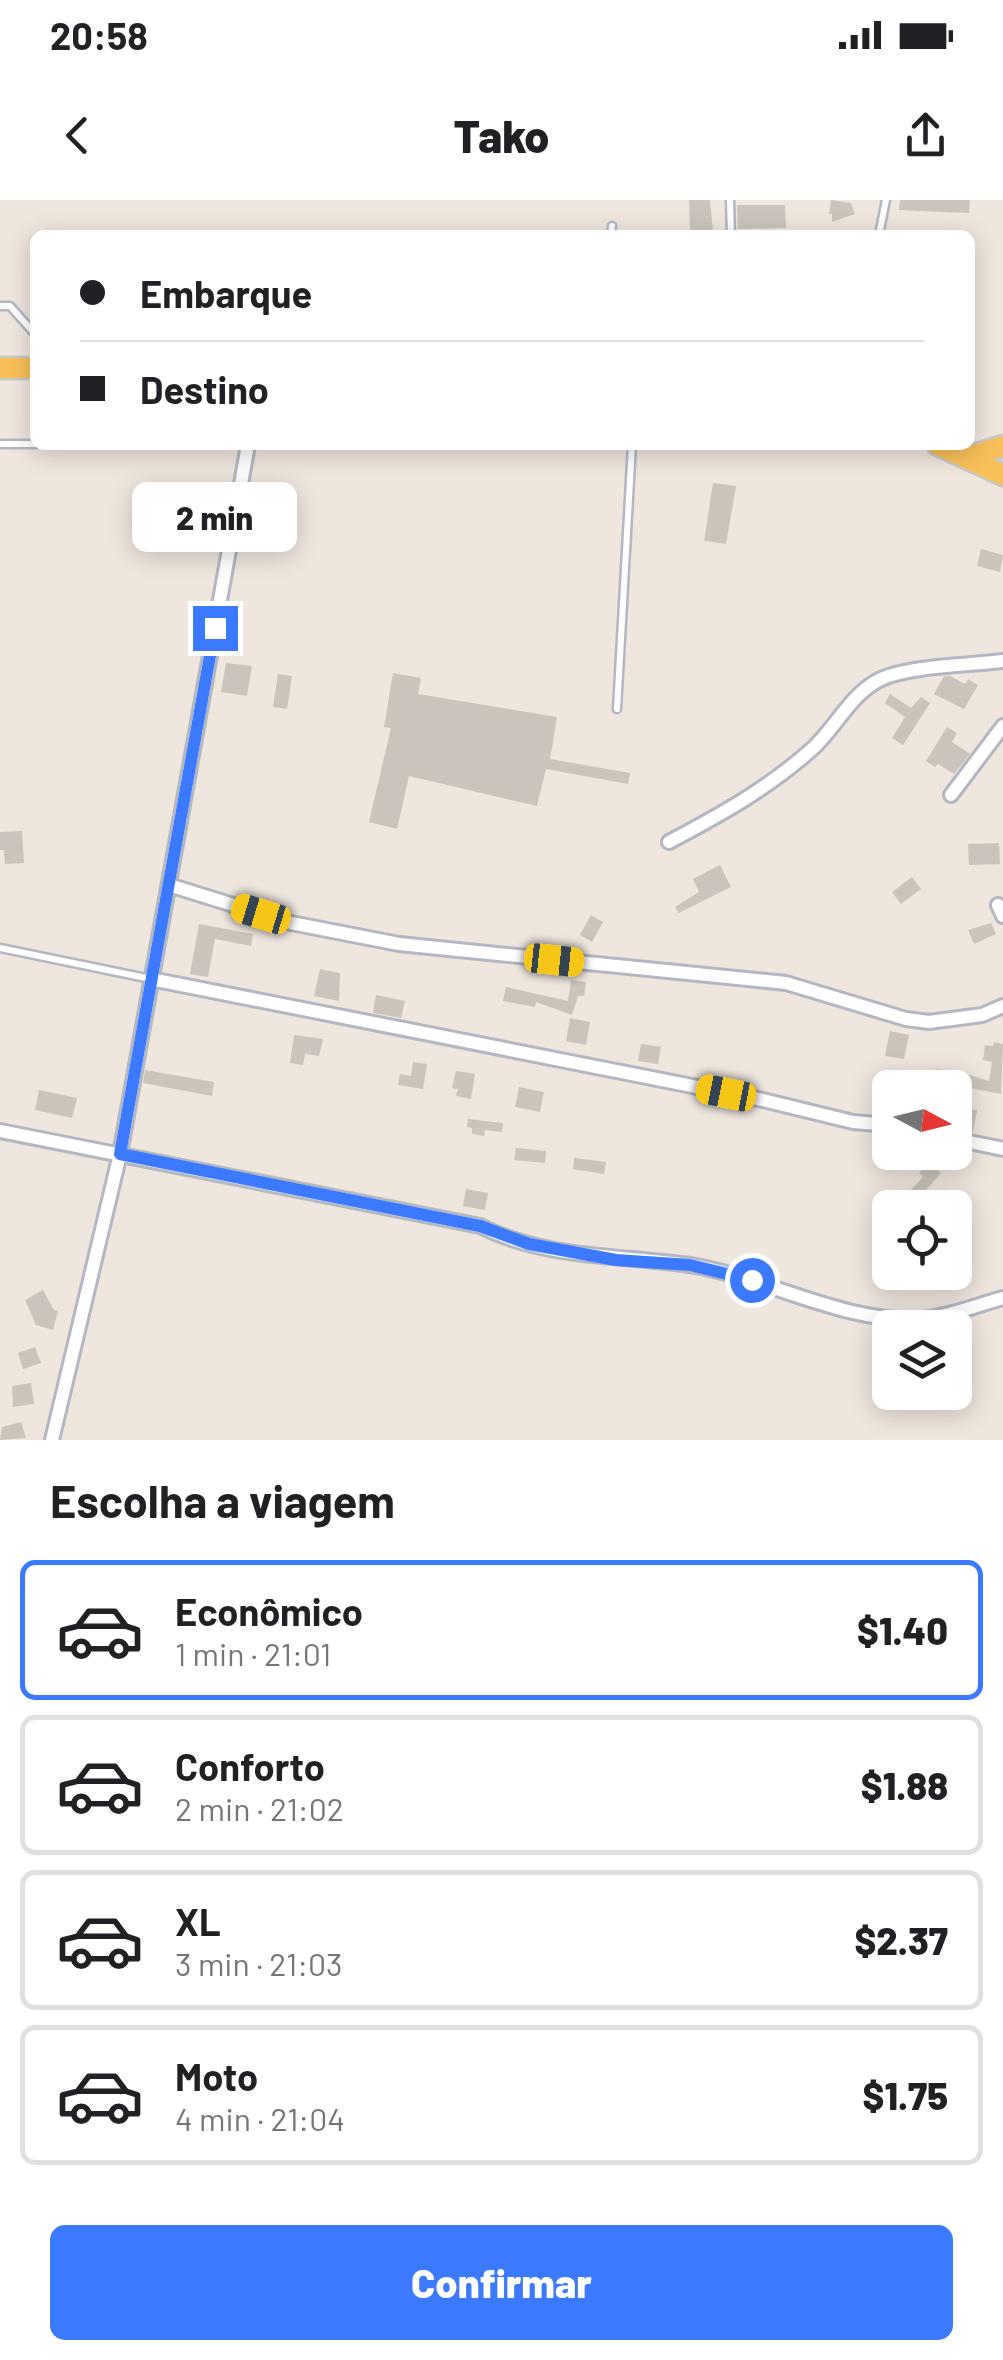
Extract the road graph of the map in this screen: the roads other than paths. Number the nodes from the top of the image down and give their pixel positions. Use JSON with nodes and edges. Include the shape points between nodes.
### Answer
{"nodes":[{"id":1,"x":730,"y":200,"type":"edge"},
{"id":2,"x":886,"y":200,"type":"edge"},
{"id":3,"x":731,"y":230,"type":"edge"},
{"id":4,"x":879,"y":230,"type":"edge"},
{"id":5,"x":0,"y":306,"type":"edge"},
{"id":6,"x":30,"y":328,"type":"edge"},
{"id":7,"x":0,"y":368,"type":"edge"},
{"id":8,"x":30,"y":368,"type":"edge"},
{"id":9,"x":0,"y":444,"type":"edge"},
{"id":10,"x":30,"y":444,"type":"edge"},
{"id":11,"x":1003,"y":446,"type":"edge"},
{"id":12,"x":247,"y":450,"type":"edge"},
{"id":13,"x":632,"y":450,"type":"edge"},
{"id":14,"x":949,"y":450,"type":"edge"},
{"id":15,"x":966,"y":458,"type":"junction"},
{"id":16,"x":1003,"y":475,"type":"edge"},
{"id":17,"x":1003,"y":661,"type":"edge"},
{"id":18,"x":617,"y":710,"type":"dead end"},
{"id":19,"x":1003,"y":726,"type":"edge"},
{"id":20,"x":952,"y":795,"type":"dead end"},
{"id":21,"x":669,"y":842,"type":"dead end"},
{"id":22,"x":169,"y":885,"type":"junction"},
{"id":23,"x":0,"y":948,"type":"edge"},
{"id":24,"x":151,"y":979,"type":"junction"},
{"id":25,"x":1003,"y":1006,"type":"edge"},
{"id":26,"x":872,"y":1124,"type":"edge"},
{"id":27,"x":0,"y":1131,"type":"edge"},
{"id":28,"x":972,"y":1143,"type":"edge"},
{"id":29,"x":1003,"y":1149,"type":"edge"},
{"id":30,"x":120,"y":1154,"type":"junction"},
{"id":31,"x":1003,"y":1298,"type":"edge"},
{"id":32,"x":52,"y":1440,"type":"edge"}],
"edges":[{"from":1,"to":3,"type":"lane"},
{"from":2,"to":4,"type":"lane"},
{"from":5,"to":6,"type":"lane","via":[[10,306]]},
{"from":7,"to":8,"type":"main road"},
{"from":9,"to":10,"type":"lane"},
{"from":11,"to":15,"type":"main road"},
{"from":12,"to":22,"type":"street"},
{"from":13,"to":18,"type":"lane"},
{"from":14,"to":15,"type":"main road"},
{"from":15,"to":16,"type":"main road"},
{"from":17,"to":21,"type":"street","via":[[879,679],[780,776]]},
{"from":19,"to":20,"type":"street"},
{"from":22,"to":24,"type":"street"},
{"from":22,"to":25,"type":"street","via":[[291,923],[399,944],[786,983],[906,1019],[930,1022]]},
{"from":23,"to":24,"type":"lane"},
{"from":24,"to":26,"type":"street"},
{"from":24,"to":30,"type":"street"},
{"from":27,"to":30,"type":"street"},
{"from":28,"to":29,"type":"street"},
{"from":30,"to":31,"type":"street","via":[[480,1226],[529,1244],[690,1265],[850,1311],[922,1319]]},
{"from":30,"to":32,"type":"street"}]}
